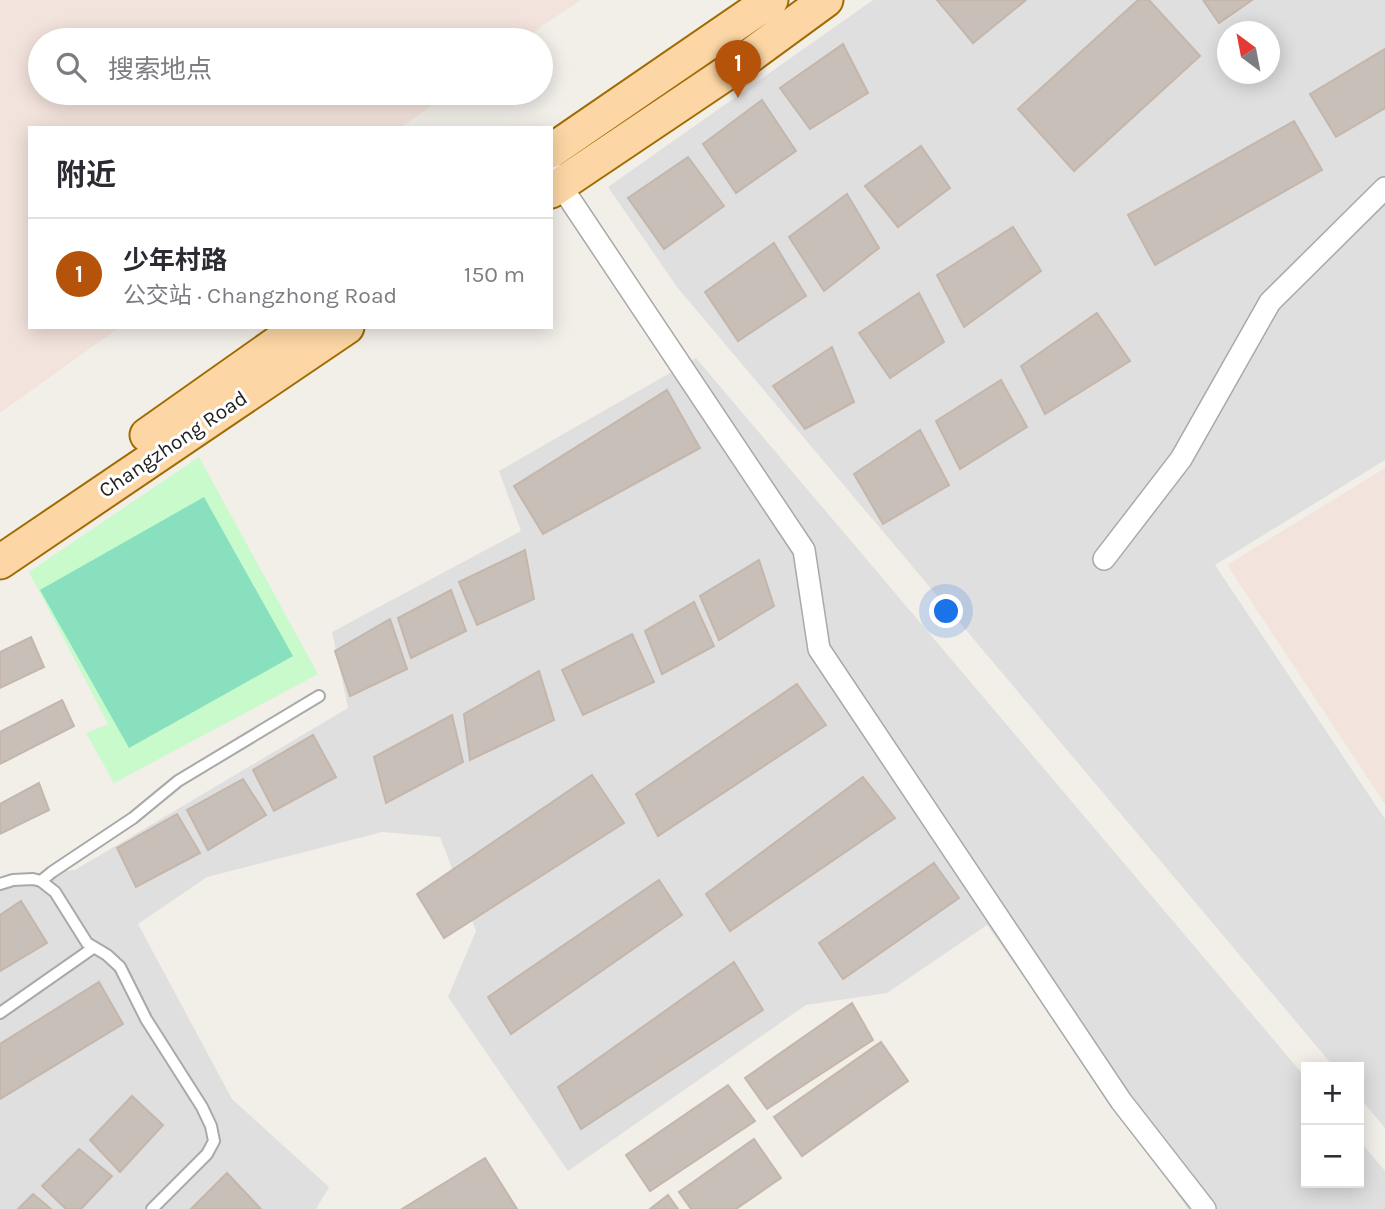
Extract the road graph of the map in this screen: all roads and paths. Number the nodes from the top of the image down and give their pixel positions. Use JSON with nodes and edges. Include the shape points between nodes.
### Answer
{"nodes":[{"id":1,"x":771,"y":0,"type":"edge"},
{"id":2,"x":827,"y":0,"type":"edge"},
{"id":3,"x":553,"y":149,"type":"edge"},
{"id":4,"x":554,"y":182,"type":"edge"},
{"id":5,"x":1385,"y":188,"type":"edge"},
{"id":6,"x":297,"y":329,"type":"edge"},
{"id":7,"x":344,"y":329,"type":"edge"},
{"id":8,"x":0,"y":538,"type":"edge"},
{"id":9,"x":1104,"y":559,"type":"dead end"},
{"id":10,"x":0,"y":562,"type":"edge"},
{"id":11,"x":319,"y":696,"type":"dead end"},
{"id":12,"x":41,"y":881,"type":"junction"},
{"id":13,"x":0,"y":884,"type":"edge"},
{"id":14,"x":93,"y":948,"type":"junction"},
{"id":15,"x":0,"y":1013,"type":"edge"},
{"id":16,"x":152,"y":1209,"type":"edge"},
{"id":17,"x":1205,"y":1209,"type":"edge"}],
"edges":[{"from":1,"to":3,"type":"main road"},
{"from":2,"to":4,"type":"main road","via":[[725,74]]},
{"from":4,"to":17,"type":"street","via":[[804,550],[819,649],[1121,1101]]},
{"from":5,"to":9,"type":"street","via":[[1270,302],[1181,459]]},
{"from":6,"to":8,"type":"main road","name":"Changzhong Road"},
{"from":7,"to":10,"type":"main road","name":"Changzhong Road"},
{"from":11,"to":12,"type":"lane","via":[[178,781]]},
{"from":12,"to":13,"type":"lane","via":[[24,878]]},
{"from":12,"to":14,"type":"lane","via":[[55,892]]},
{"from":14,"to":15,"type":"lane"},
{"from":14,"to":16,"type":"lane","via":[[120,967],[213,1133],[206,1154]]}]}
